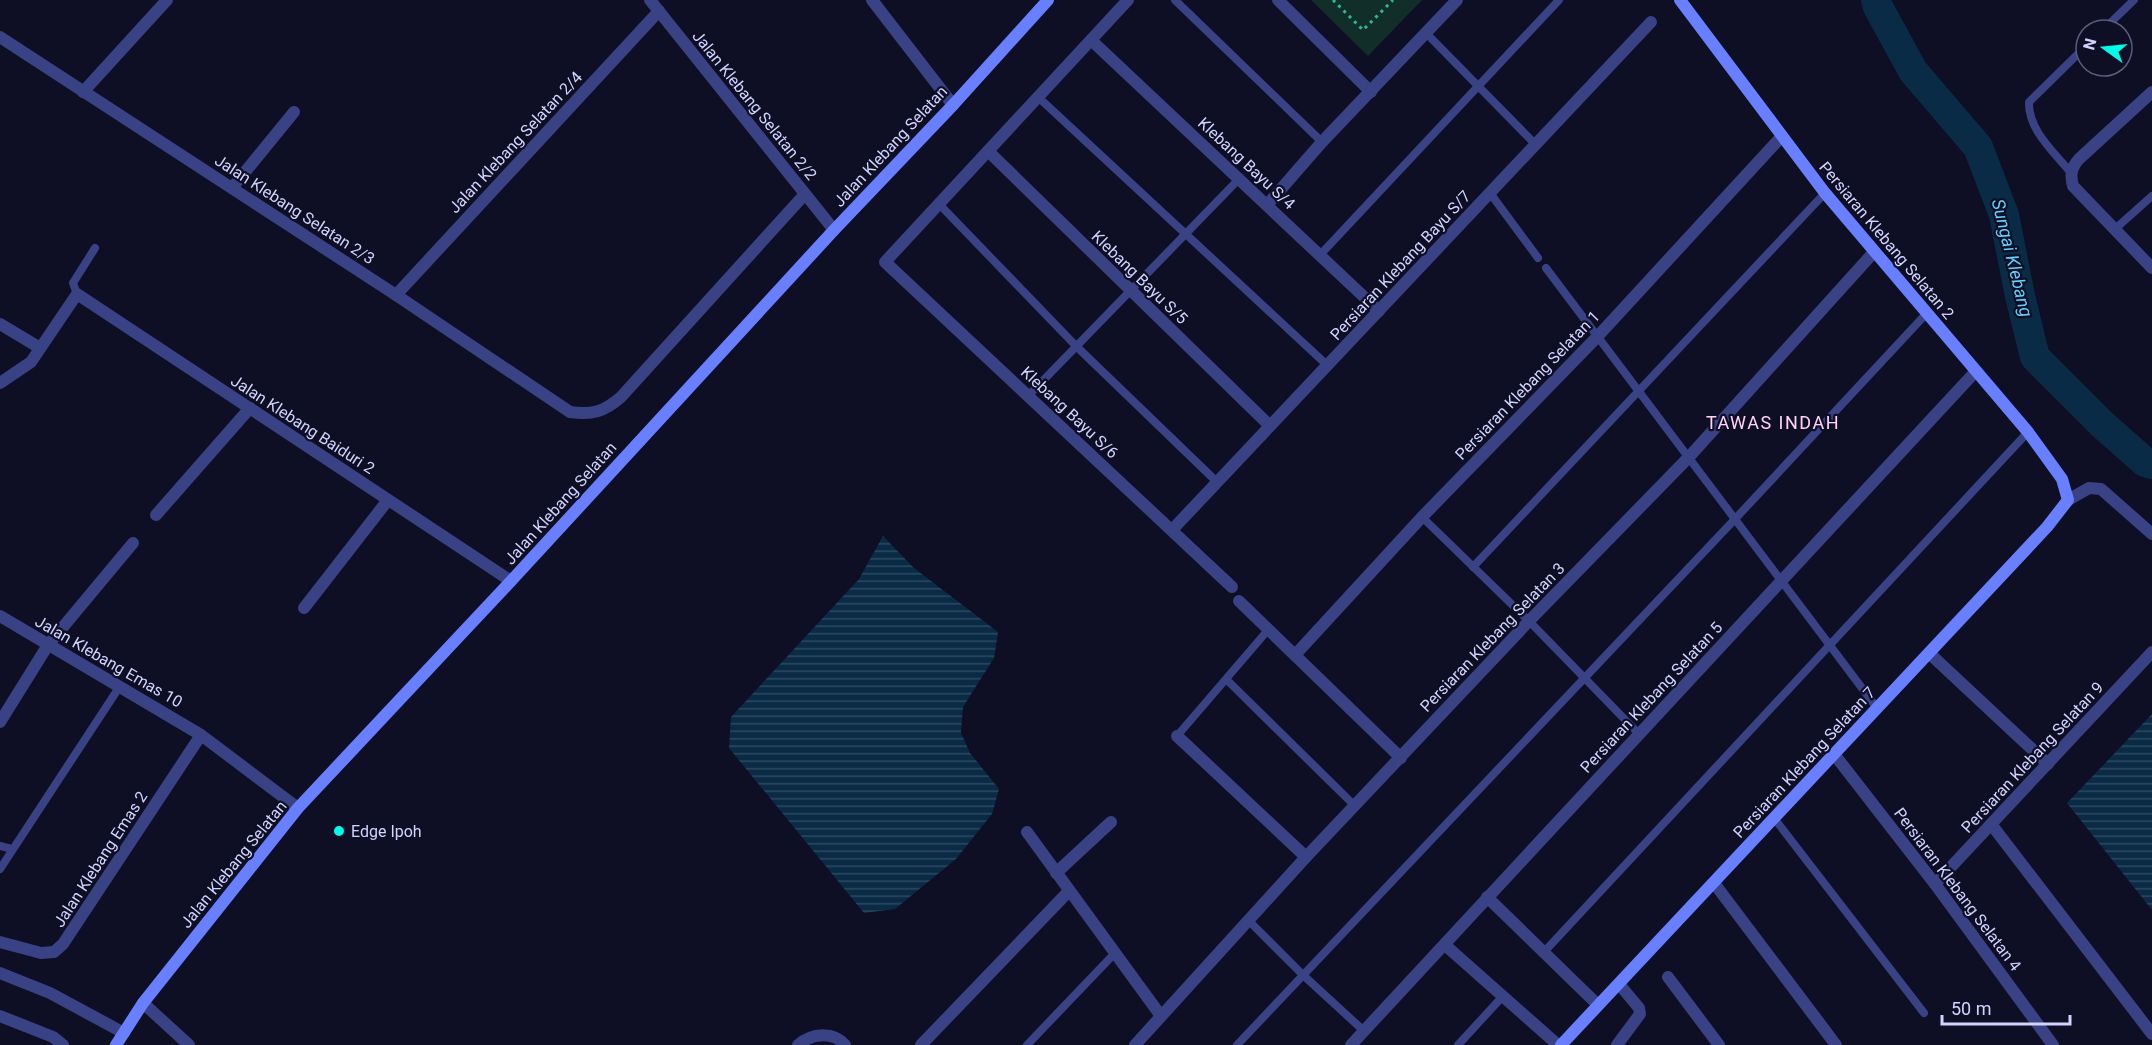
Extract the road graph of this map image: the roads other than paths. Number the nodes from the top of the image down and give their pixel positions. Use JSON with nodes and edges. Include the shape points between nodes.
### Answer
{"nodes":[{"id":1,"x":167,"y":0,"type":"edge"},
{"id":2,"x":650,"y":0,"type":"edge"},
{"id":3,"x":872,"y":0,"type":"edge"},
{"id":4,"x":1048,"y":0,"type":"edge"},
{"id":5,"x":1128,"y":0,"type":"edge"},
{"id":6,"x":1175,"y":0,"type":"edge"},
{"id":7,"x":1278,"y":0,"type":"edge"},
{"id":8,"x":1457,"y":0,"type":"edge"},
{"id":9,"x":1559,"y":0,"type":"edge"},
{"id":10,"x":1680,"y":0,"type":"edge"},
{"id":11,"x":2134,"y":0,"type":"edge"},
{"id":12,"x":658,"y":11,"type":"junction"},
{"id":13,"x":2115,"y":18,"type":"edge"},
{"id":14,"x":1652,"y":22,"type":"dead end"},
{"id":15,"x":1426,"y":33,"type":"junction"},
{"id":16,"x":0,"y":37,"type":"edge"},
{"id":17,"x":1091,"y":39,"type":"junction"},
{"id":18,"x":2074,"y":58,"type":"edge"},
{"id":19,"x":1478,"y":87,"type":"junction"},
{"id":20,"x":83,"y":92,"type":"junction"},
{"id":21,"x":1371,"y":92,"type":"junction"},
{"id":22,"x":2152,"y":92,"type":"edge"},
{"id":23,"x":1038,"y":97,"type":"junction"},
{"id":24,"x":953,"y":105,"type":"junction"},
{"id":25,"x":294,"y":112,"type":"dead end"},
{"id":26,"x":1782,"y":136,"type":"junction"},
{"id":27,"x":1322,"y":142,"type":"junction"},
{"id":28,"x":1536,"y":145,"type":"junction"},
{"id":29,"x":988,"y":151,"type":"junction"},
{"id":30,"x":2071,"y":173,"type":"junction"},
{"id":31,"x":1239,"y":179,"type":"junction"},
{"id":32,"x":231,"y":188,"type":"junction"},
{"id":33,"x":1490,"y":193,"type":"junction"},
{"id":34,"x":1825,"y":193,"type":"junction"},
{"id":35,"x":805,"y":194,"type":"junction"},
{"id":36,"x":2152,"y":196,"type":"edge"},
{"id":37,"x":939,"y":204,"type":"junction"},
{"id":38,"x":1267,"y":205,"type":"junction"},
{"id":39,"x":2115,"y":229,"type":"junction"},
{"id":40,"x":834,"y":230,"type":"junction"},
{"id":41,"x":1185,"y":234,"type":"junction"},
{"id":42,"x":95,"y":248,"type":"dead end"},
{"id":43,"x":1874,"y":252,"type":"junction"},
{"id":44,"x":1320,"y":255,"type":"junction"},
{"id":45,"x":1538,"y":258,"type":"dead end"},
{"id":46,"x":1546,"y":268,"type":"dead end"},
{"id":47,"x":2152,"y":268,"type":"edge"},
{"id":48,"x":1131,"y":290,"type":"junction"},
{"id":49,"x":77,"y":294,"type":"junction"},
{"id":50,"x":396,"y":295,"type":"junction"},
{"id":51,"x":1379,"y":311,"type":"junction"},
{"id":52,"x":1926,"y":314,"type":"junction"},
{"id":53,"x":0,"y":324,"type":"edge"},
{"id":54,"x":1598,"y":336,"type":"junction"},
{"id":55,"x":1076,"y":346,"type":"junction"},
{"id":56,"x":40,"y":348,"type":"junction"},
{"id":57,"x":1327,"y":365,"type":"junction"},
{"id":58,"x":1976,"y":371,"type":"junction"},
{"id":59,"x":0,"y":383,"type":"edge"},
{"id":60,"x":1640,"y":392,"type":"junction"},
{"id":61,"x":1028,"y":396,"type":"junction"},
{"id":62,"x":250,"y":408,"type":"junction"},
{"id":63,"x":1270,"y":426,"type":"junction"},
{"id":64,"x":2028,"y":432,"type":"junction"},
{"id":65,"x":1689,"y":456,"type":"junction"},
{"id":66,"x":1217,"y":482,"type":"junction"},
{"id":67,"x":388,"y":500,"type":"junction"},
{"id":68,"x":2068,"y":500,"type":"junction"},
{"id":69,"x":156,"y":515,"type":"dead end"},
{"id":70,"x":1422,"y":517,"type":"junction"},
{"id":71,"x":1736,"y":518,"type":"junction"},
{"id":72,"x":1172,"y":530,"type":"junction"},
{"id":73,"x":2152,"y":534,"type":"edge"},
{"id":74,"x":133,"y":543,"type":"dead end"},
{"id":75,"x":1473,"y":567,"type":"junction"},
{"id":76,"x":511,"y":581,"type":"junction"},
{"id":77,"x":1783,"y":581,"type":"junction"},
{"id":78,"x":1232,"y":587,"type":"dead end"},
{"id":79,"x":1239,"y":602,"type":"dead end"},
{"id":80,"x":304,"y":608,"type":"dead end"},
{"id":81,"x":0,"y":616,"type":"edge"},
{"id":82,"x":1529,"y":621,"type":"junction"},
{"id":83,"x":1268,"y":630,"type":"junction"},
{"id":84,"x":48,"y":645,"type":"junction"},
{"id":85,"x":1831,"y":645,"type":"junction"},
{"id":86,"x":2152,"y":652,"type":"edge"},
{"id":87,"x":1929,"y":653,"type":"junction"},
{"id":88,"x":1295,"y":655,"type":"junction"},
{"id":89,"x":1584,"y":677,"type":"junction"},
{"id":90,"x":1227,"y":680,"type":"junction"},
{"id":91,"x":120,"y":686,"type":"junction"},
{"id":92,"x":1877,"y":708,"type":"junction"},
{"id":93,"x":0,"y":722,"type":"edge"},
{"id":94,"x":1638,"y":734,"type":"junction"},
{"id":95,"x":201,"y":735,"type":"junction"},
{"id":96,"x":1178,"y":736,"type":"joint"},
{"id":97,"x":1834,"y":754,"type":"junction"},
{"id":98,"x":1401,"y":758,"type":"junction"},
{"id":99,"x":2048,"y":764,"type":"junction"},
{"id":100,"x":1355,"y":806,"type":"junction"},
{"id":101,"x":298,"y":808,"type":"junction"},
{"id":102,"x":1774,"y":818,"type":"junction"},
{"id":103,"x":1112,"y":822,"type":"dead end"},
{"id":104,"x":1991,"y":824,"type":"junction"},
{"id":105,"x":1027,"y":832,"type":"dead end"},
{"id":106,"x":0,"y":846,"type":"edge"},
{"id":107,"x":12,"y":849,"type":"junction"},
{"id":108,"x":1306,"y":857,"type":"junction"},
{"id":109,"x":0,"y":869,"type":"edge"},
{"id":110,"x":1056,"y":873,"type":"junction"},
{"id":111,"x":1714,"y":883,"type":"junction"},
{"id":112,"x":1935,"y":884,"type":"junction"},
{"id":113,"x":1069,"y":891,"type":"junction"},
{"id":114,"x":1487,"y":897,"type":"junction"},
{"id":115,"x":1248,"y":920,"type":"junction"},
{"id":116,"x":0,"y":942,"type":"edge"},
{"id":117,"x":1445,"y":945,"type":"junction"},
{"id":118,"x":1544,"y":952,"type":"junction"},
{"id":119,"x":1115,"y":953,"type":"junction"},
{"id":120,"x":0,"y":973,"type":"edge"},
{"id":121,"x":1303,"y":975,"type":"junction"},
{"id":122,"x":1668,"y":977,"type":"dead end"},
{"id":123,"x":1619,"y":984,"type":"junction"},
{"id":124,"x":1503,"y":996,"type":"junction"},
{"id":125,"x":143,"y":1004,"type":"junction"},
{"id":126,"x":1598,"y":1005,"type":"junction"},
{"id":127,"x":1924,"y":1013,"type":"dead end"},
{"id":128,"x":0,"y":1016,"type":"edge"},
{"id":129,"x":1161,"y":1016,"type":"junction"},
{"id":130,"x":1365,"y":1031,"type":"junction"},
{"id":131,"x":124,"y":1033,"type":"junction"},
{"id":132,"x":2152,"y":1034,"type":"edge"},
{"id":133,"x":63,"y":1045,"type":"edge"},
{"id":134,"x":116,"y":1045,"type":"edge"},
{"id":135,"x":189,"y":1045,"type":"edge"},
{"id":136,"x":798,"y":1045,"type":"edge"},
{"id":137,"x":845,"y":1045,"type":"edge"},
{"id":138,"x":921,"y":1045,"type":"edge"},
{"id":139,"x":1027,"y":1045,"type":"edge"},
{"id":140,"x":1135,"y":1045,"type":"edge"},
{"id":141,"x":1237,"y":1045,"type":"edge"},
{"id":142,"x":1351,"y":1045,"type":"edge"},
{"id":143,"x":1458,"y":1045,"type":"edge"},
{"id":144,"x":1560,"y":1045,"type":"edge"},
{"id":145,"x":1617,"y":1045,"type":"edge"},
{"id":146,"x":1719,"y":1045,"type":"edge"},
{"id":147,"x":1836,"y":1045,"type":"edge"},
{"id":148,"x":2053,"y":1045,"type":"edge"}],
"edges":[{"from":1,"to":20,"type":"street"},
{"from":2,"to":12,"type":"street","name":"Jalan Klebang Selatan 2/2"},
{"from":3,"to":24,"type":"street"},
{"from":4,"to":24,"type":"street","name":"Jalan Klebang Selatan"},
{"from":5,"to":17,"type":"street"},
{"from":6,"to":27,"type":"lane"},
{"from":7,"to":21,"type":"street"},
{"from":8,"to":15,"type":"street"},
{"from":9,"to":19,"type":"lane"},
{"from":10,"to":26,"type":"street","name":"Persiaran Klebang Selatan 2"},
{"from":11,"to":13,"type":"lane"},
{"from":12,"to":35,"type":"street","name":"Jalan Klebang Selatan 2/2"},
{"from":12,"to":50,"type":"street","name":"Jalan Klebang Selatan 2/4"},
{"from":14,"to":28,"type":"street","name":"Persiaran Klebang Bayu S/7"},
{"from":15,"to":19,"type":"lane"},
{"from":15,"to":21,"type":"street"},
{"from":16,"to":20,"type":"street","name":"Jalan Klebang Selatan 2/3"},
{"from":17,"to":23,"type":"street"},
{"from":17,"to":31,"type":"street","name":"Klebang Bayu S/4"},
{"from":18,"to":30,"type":"lane","via":[[2029,102],[2028,112],[2038,132]]},
{"from":19,"to":28,"type":"lane"},
{"from":19,"to":44,"type":"lane"},
{"from":20,"to":32,"type":"street","name":"Jalan Klebang Selatan 2/3"},
{"from":21,"to":27,"type":"street"},
{"from":22,"to":30,"type":"street","via":[[2079,159]]},
{"from":23,"to":29,"type":"street"},
{"from":23,"to":41,"type":"lane"},
{"from":24,"to":40,"type":"street","name":"Jalan Klebang Selatan"},
{"from":25,"to":32,"type":"street"},
{"from":26,"to":34,"type":"street","name":"Persiaran Klebang Selatan 2"},
{"from":26,"to":54,"type":"street","name":"Persiaran Klebang Selatan 1"},
{"from":27,"to":38,"type":"street"},
{"from":28,"to":33,"type":"street","name":"Persiaran Klebang Bayu S/7"},
{"from":29,"to":37,"type":"street"},
{"from":29,"to":48,"type":"street","name":"Klebang Bayu S/5"},
{"from":30,"to":39,"type":"street","via":[[2073,186]]},
{"from":31,"to":38,"type":"street","name":"Klebang Bayu S/4"},
{"from":31,"to":41,"type":"lane"},
{"from":32,"to":50,"type":"street","name":"Jalan Klebang Selatan 2/3"},
{"from":33,"to":45,"type":"lane"},
{"from":33,"to":51,"type":"street","name":"Persiaran Klebang Bayu S/7"},
{"from":34,"to":43,"type":"street","name":"Persiaran Klebang Selatan 2"},
{"from":34,"to":60,"type":"lane"},
{"from":35,"to":40,"type":"street","name":"Jalan Klebang Selatan 2/2"},
{"from":35,"to":50,"type":"street","name":"Jalan Klebang Selatan 2/3","via":[[621,397],[600,412],[570,412]]},
{"from":36,"to":39,"type":"lane"},
{"from":37,"to":55,"type":"lane"},
{"from":37,"to":61,"type":"street","name":"Klebang Bayu S/6","via":[[885,262]]},
{"from":38,"to":44,"type":"street","name":"Klebang Bayu S/4"},
{"from":39,"to":47,"type":"street"},
{"from":40,"to":76,"type":"street","name":"Jalan Klebang Selatan"},
{"from":41,"to":48,"type":"lane"},
{"from":41,"to":57,"type":"lane"},
{"from":42,"to":49,"type":"lane","via":[[73,283]]},
{"from":43,"to":52,"type":"street","name":"Persiaran Klebang Selatan 2"},
{"from":43,"to":65,"type":"street","name":"Persiaran Klebang Selatan 3"},
{"from":44,"to":51,"type":"street","name":"Klebang Bayu S/4"},
{"from":46,"to":54,"type":"lane"},
{"from":48,"to":55,"type":"lane"},
{"from":48,"to":63,"type":"street","name":"Klebang Bayu S/5"},
{"from":49,"to":56,"type":"street"},
{"from":49,"to":62,"type":"street","name":"Jalan Klebang Baiduri 2"},
{"from":51,"to":57,"type":"street","name":"Persiaran Klebang Bayu S/7"},
{"from":52,"to":58,"type":"street","name":"Persiaran Klebang Selatan 2"},
{"from":52,"to":71,"type":"lane"},
{"from":53,"to":56,"type":"street"},
{"from":54,"to":60,"type":"lane"},
{"from":54,"to":70,"type":"street","name":"Persiaran Klebang Selatan 1"},
{"from":55,"to":61,"type":"lane"},
{"from":55,"to":66,"type":"lane"},
{"from":56,"to":59,"type":"street","via":[[31,362]]},
{"from":57,"to":63,"type":"street","name":"Persiaran Klebang Bayu S/7"},
{"from":58,"to":64,"type":"street","name":"Persiaran Klebang Selatan 2"},
{"from":58,"to":77,"type":"street","name":"Persiaran Klebang Selatan 5"},
{"from":60,"to":65,"type":"lane"},
{"from":60,"to":75,"type":"lane"},
{"from":61,"to":72,"type":"street","name":"Klebang Bayu S/6"},
{"from":62,"to":67,"type":"street","name":"Jalan Klebang Baiduri 2"},
{"from":62,"to":69,"type":"street"},
{"from":63,"to":66,"type":"street","name":"Persiaran Klebang Bayu S/7"},
{"from":64,"to":68,"type":"street","name":"Persiaran Klebang Selatan 2","via":[[2062,479]]},
{"from":64,"to":85,"type":"lane"},
{"from":65,"to":71,"type":"lane"},
{"from":65,"to":82,"type":"street","name":"Persiaran Klebang Selatan 3"},
{"from":66,"to":72,"type":"street","name":"Persiaran Klebang Bayu S/7"},
{"from":67,"to":76,"type":"street","name":"Jalan Klebang Baiduri 2"},
{"from":67,"to":80,"type":"street"},
{"from":68,"to":73,"type":"street","via":[[2089,488],[2101,489]]},
{"from":68,"to":87,"type":"street","name":"Persiaran Klebang Selatan 7"},
{"from":70,"to":75,"type":"lane"},
{"from":70,"to":88,"type":"street","name":"Persiaran Klebang Selatan 1"},
{"from":71,"to":77,"type":"lane"},
{"from":71,"to":89,"type":"lane"},
{"from":72,"to":78,"type":"street","name":"Klebang Bayu S/6"},
{"from":74,"to":84,"type":"street"},
{"from":75,"to":82,"type":"lane"},
{"from":76,"to":101,"type":"street","name":"Jalan Klebang Selatan"},
{"from":77,"to":85,"type":"lane"},
{"from":77,"to":94,"type":"street","name":"Persiaran Klebang Selatan 5"},
{"from":79,"to":83,"type":"street"},
{"from":81,"to":84,"type":"street","name":"Jalan Klebang Emas 10"},
{"from":82,"to":89,"type":"lane"},
{"from":82,"to":98,"type":"street","name":"Persiaran Klebang Selatan 3"},
{"from":83,"to":88,"type":"street"},
{"from":83,"to":90,"type":"lane"},
{"from":84,"to":91,"type":"street","name":"Jalan Klebang Emas 10"},
{"from":84,"to":93,"type":"street"},
{"from":85,"to":92,"type":"lane"},
{"from":85,"to":118,"type":"lane"},
{"from":86,"to":99,"type":"street","name":"Persiaran Klebang Selatan 9"},
{"from":87,"to":92,"type":"street","name":"Persiaran Klebang Selatan 7"},
{"from":87,"to":99,"type":"street"},
{"from":88,"to":98,"type":"street"},
{"from":89,"to":94,"type":"lane"},
{"from":89,"to":121,"type":"lane"},
{"from":90,"to":96,"type":"lane"},
{"from":90,"to":100,"type":"lane"},
{"from":91,"to":95,"type":"street","name":"Jalan Klebang Emas 10"},
{"from":91,"to":107,"type":"lane"},
{"from":92,"to":97,"type":"street","name":"Persiaran Klebang Selatan 7"},
{"from":94,"to":114,"type":"street","name":"Persiaran Klebang Selatan 5"},
{"from":95,"to":101,"type":"street","name":"Jalan Klebang Emas 10"},
{"from":95,"to":116,"type":"street","name":"Jalan Klebang Emas 2","via":[[63,944],[54,952],[41,953]]},
{"from":96,"to":108,"type":"street"},
{"from":97,"to":102,"type":"street","name":"Persiaran Klebang Selatan 7"},
{"from":97,"to":112,"type":"street","name":"Persiaran Klebang Selatan 4"},
{"from":98,"to":100,"type":"street","name":"Persiaran Klebang Selatan 3"},
{"from":99,"to":104,"type":"street","name":"Persiaran Klebang Selatan 9"},
{"from":100,"to":108,"type":"street","name":"Persiaran Klebang Selatan 3"},
{"from":101,"to":125,"type":"street","name":"Jalan Klebang Selatan"},
{"from":102,"to":111,"type":"street","name":"Persiaran Klebang Selatan 7"},
{"from":102,"to":127,"type":"lane"},
{"from":103,"to":110,"type":"street"},
{"from":104,"to":112,"type":"street","name":"Persiaran Klebang Selatan 9"},
{"from":104,"to":132,"type":"street"},
{"from":105,"to":110,"type":"street"},
{"from":106,"to":107,"type":"lane"},
{"from":107,"to":109,"type":"lane"},
{"from":108,"to":115,"type":"street","name":"Persiaran Klebang Selatan 3"},
{"from":110,"to":113,"type":"street"},
{"from":111,"to":123,"type":"street","name":"Persiaran Klebang Selatan 7"},
{"from":111,"to":147,"type":"street"},
{"from":112,"to":148,"type":"street","name":"Persiaran Klebang Selatan 4"},
{"from":113,"to":119,"type":"street"},
{"from":113,"to":138,"type":"street"},
{"from":114,"to":117,"type":"street","name":"Persiaran Klebang Selatan 5"},
{"from":114,"to":118,"type":"street"},
{"from":115,"to":121,"type":"lane"},
{"from":115,"to":129,"type":"street","name":"Persiaran Klebang Selatan 3"},
{"from":117,"to":124,"type":"street"},
{"from":117,"to":130,"type":"street","name":"Persiaran Klebang Selatan 5"},
{"from":118,"to":126,"type":"street"},
{"from":119,"to":129,"type":"street"},
{"from":119,"to":139,"type":"lane"},
{"from":120,"to":131,"type":"street","via":[[50,993]]},
{"from":121,"to":130,"type":"lane"},
{"from":121,"to":141,"type":"lane"},
{"from":122,"to":146,"type":"street"},
{"from":123,"to":126,"type":"street","name":"Persiaran Klebang Selatan 7"},
{"from":123,"to":145,"type":"street","via":[[1640,1014]]},
{"from":124,"to":143,"type":"lane"},
{"from":124,"to":144,"type":"street"},
{"from":125,"to":131,"type":"street","name":"Jalan Klebang Selatan"},
{"from":125,"to":135,"type":"street"},
{"from":126,"to":144,"type":"street","name":"Persiaran Klebang Selatan 7"},
{"from":128,"to":133,"type":"street","via":[[53,1037]]},
{"from":129,"to":140,"type":"street","name":"Persiaran Klebang Selatan 3"},
{"from":130,"to":142,"type":"street","name":"Persiaran Klebang Selatan 5"},
{"from":131,"to":134,"type":"street","name":"Jalan Klebang Selatan"},
{"from":136,"to":137,"type":"street","via":[[825,1034]]}]}
